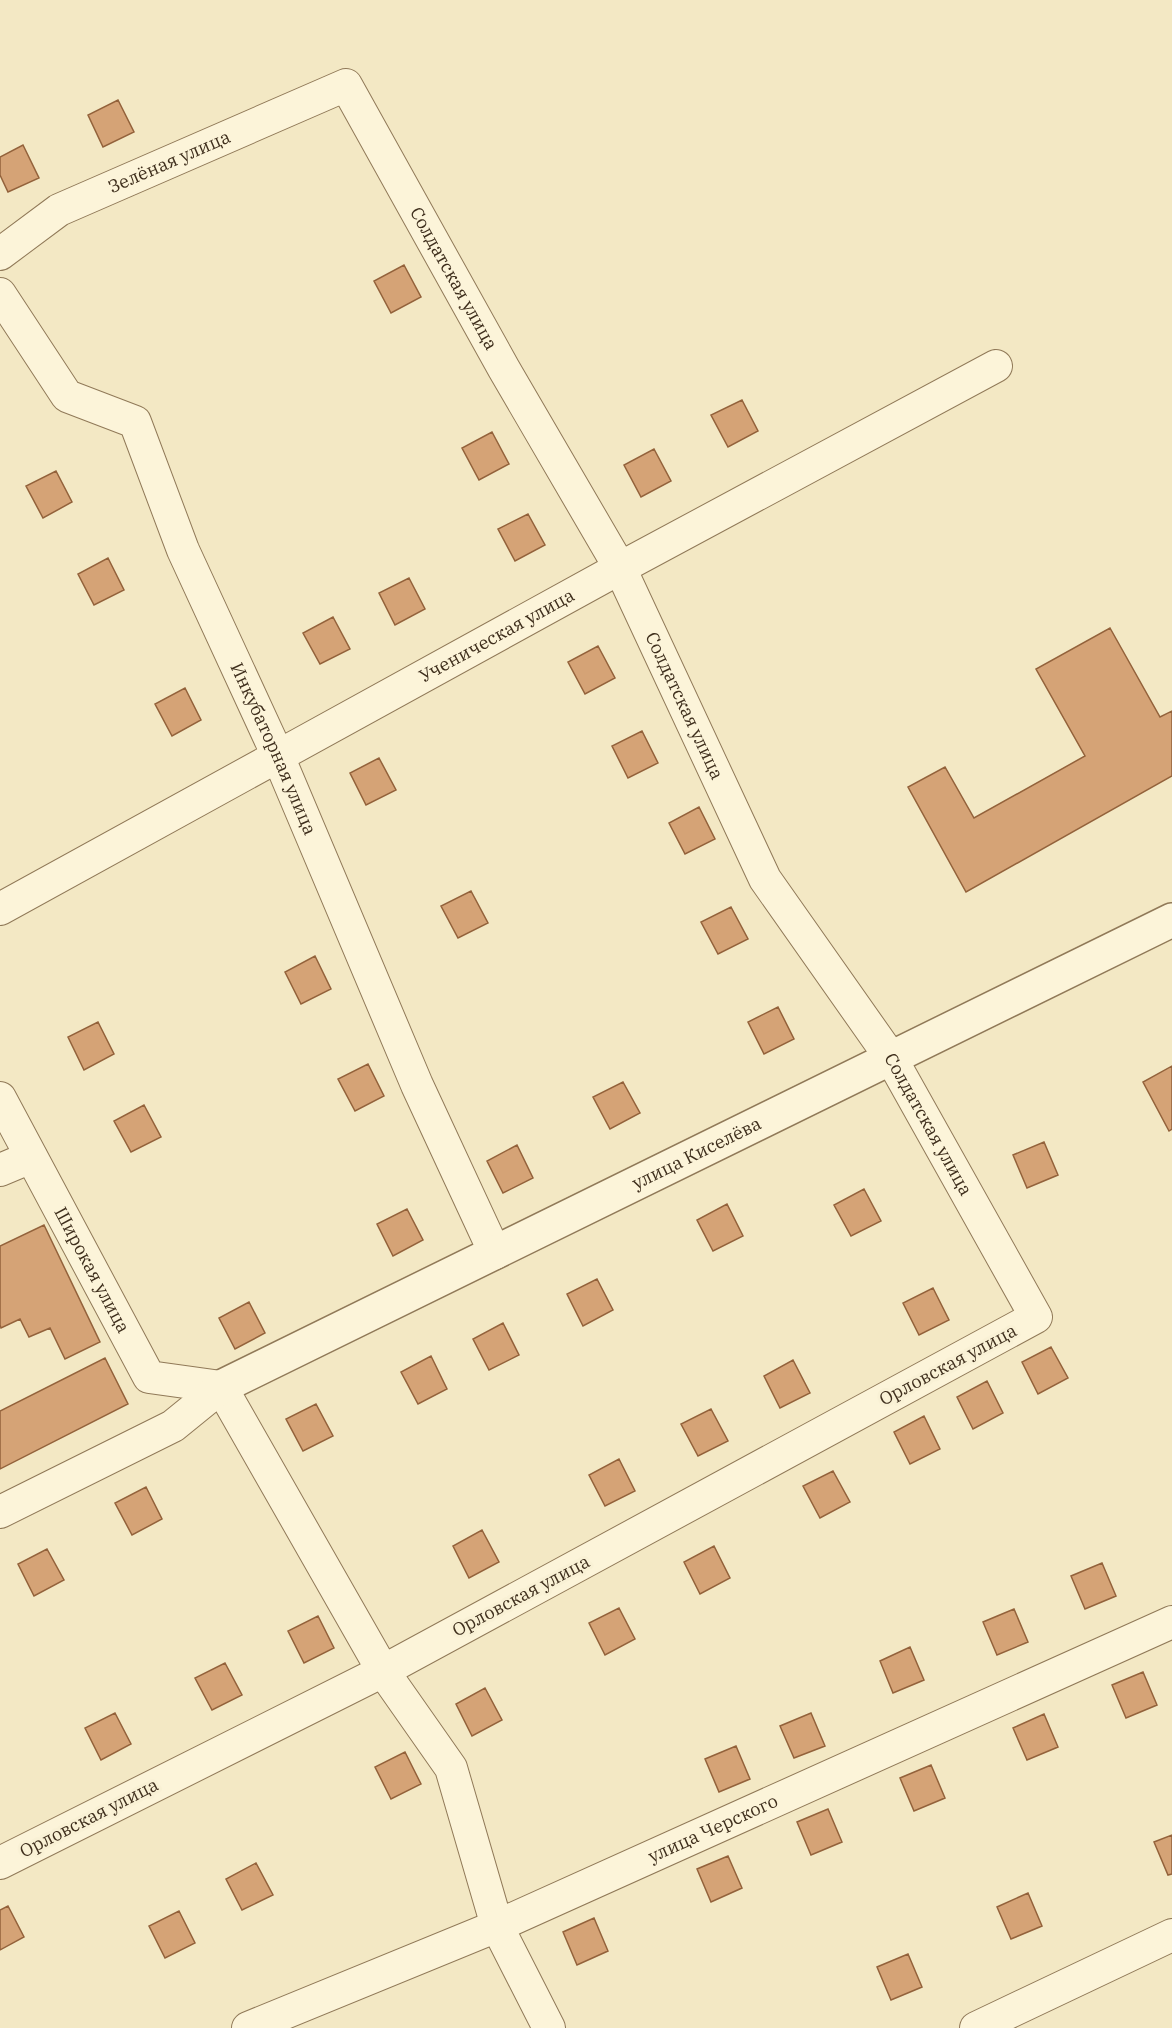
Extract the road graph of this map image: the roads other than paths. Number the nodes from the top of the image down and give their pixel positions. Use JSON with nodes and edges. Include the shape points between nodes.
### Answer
{"nodes":[{"id":1,"x":346,"y":85,"type":"joint"},
{"id":2,"x":0,"y":254,"type":"edge"},
{"id":3,"x":0,"y":294,"type":"edge"},
{"id":4,"x":996,"y":366,"type":"dead end"},
{"id":5,"x":620,"y":568,"type":"junction"},
{"id":6,"x":278,"y":756,"type":"junction"},
{"id":7,"x":0,"y":909,"type":"edge"},
{"id":8,"x":1172,"y":920,"type":"edge"},
{"id":9,"x":891,"y":1058,"type":"junction"},
{"id":10,"x":0,"y":1098,"type":"edge"},
{"id":11,"x":32,"y":1157,"type":"junction"},
{"id":12,"x":0,"y":1170,"type":"edge"},
{"id":13,"x":495,"y":1253,"type":"junction"},
{"id":14,"x":1036,"y":1317,"type":"joint"},
{"id":15,"x":221,"y":1387,"type":"junction"},
{"id":16,"x":0,"y":1512,"type":"edge"},
{"id":17,"x":1172,"y":1622,"type":"edge"},
{"id":18,"x":382,"y":1671,"type":"junction"},
{"id":19,"x":0,"y":1863,"type":"edge"},
{"id":20,"x":496,"y":1926,"type":"junction"},
{"id":21,"x":1172,"y":1935,"type":"edge"},
{"id":22,"x":248,"y":2028,"type":"edge"},
{"id":23,"x":549,"y":2028,"type":"edge"},
{"id":24,"x":975,"y":2028,"type":"edge"}],
"edges":[{"from":1,"to":2,"type":"street","name":"Зелёная улица","via":[[59,210]]},
{"from":1,"to":5,"type":"street","name":"Солдатская улица"},
{"from":3,"to":6,"type":"street","name":"Инкубаторная улица","via":[[67,396],[135,422],[183,550]]},
{"from":4,"to":5,"type":"street","name":"Ученическая улица"},
{"from":5,"to":6,"type":"street","name":"Ученическая улица"},
{"from":5,"to":9,"type":"street","name":"Солдатская улица","via":[[765,879]]},
{"from":6,"to":7,"type":"street","name":"Ученическая улица"},
{"from":6,"to":13,"type":"street","name":"Инкубаторная улица","via":[[417,1085]]},
{"from":8,"to":9,"type":"street","name":"улица Киселёва"},
{"from":9,"to":13,"type":"street","name":"улица Киселёва"},
{"from":9,"to":14,"type":"street","name":"Солдатская улица"},
{"from":10,"to":11,"type":"street","name":"Широкая улица"},
{"from":11,"to":12,"type":"street"},
{"from":11,"to":15,"type":"street","name":"Широкая улица","via":[[149,1377]]},
{"from":13,"to":15,"type":"street","name":"улица Киселёва"},
{"from":14,"to":18,"type":"street","name":"Орловская улица"},
{"from":15,"to":16,"type":"street","via":[[173,1426]]},
{"from":15,"to":18,"type":"street"},
{"from":17,"to":20,"type":"street","name":"улица Черского"},
{"from":18,"to":19,"type":"street","name":"Орловская улица"},
{"from":18,"to":20,"type":"street","via":[[451,1768]]},
{"from":20,"to":22,"type":"street","name":"улица Черского"},
{"from":20,"to":23,"type":"street"},
{"from":21,"to":24,"type":"street"}]}
